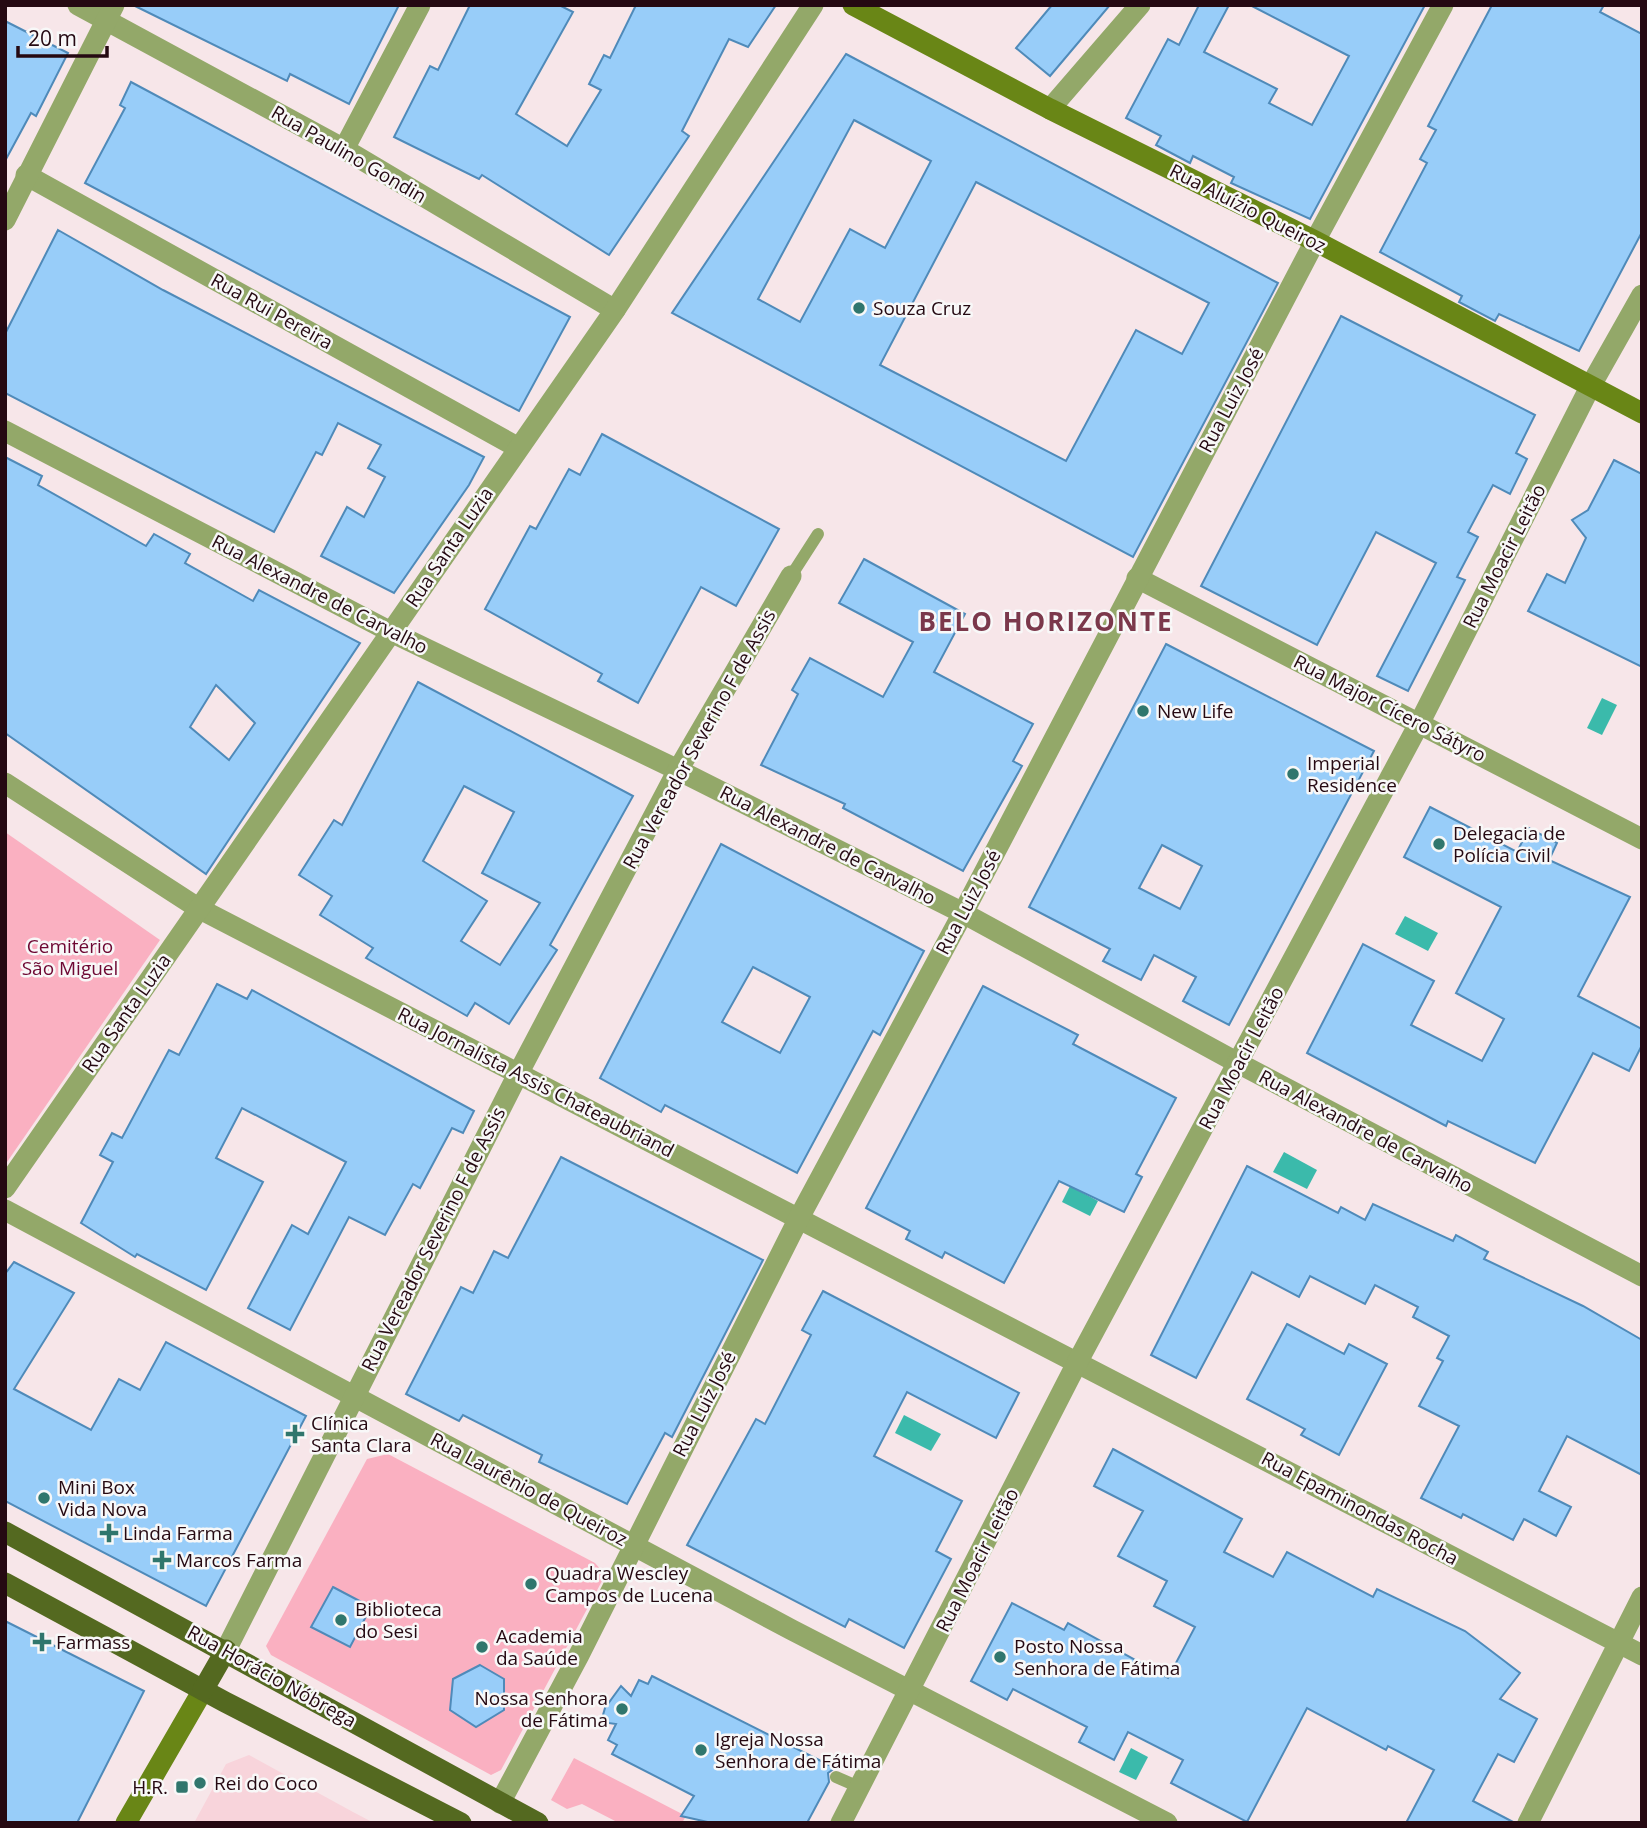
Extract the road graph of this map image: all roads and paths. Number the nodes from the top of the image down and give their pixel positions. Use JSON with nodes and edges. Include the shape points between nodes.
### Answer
{"nodes":[{"id":1,"x":78,"y":5,"type":"edge"},
{"id":2,"x":421,"y":5,"type":"edge"},
{"id":3,"x":813,"y":5,"type":"edge"},
{"id":4,"x":853,"y":5,"type":"edge"},
{"id":5,"x":1140,"y":5,"type":"edge"},
{"id":6,"x":1443,"y":5,"type":"edge"},
{"id":7,"x":110,"y":12,"type":"edge"},
{"id":8,"x":1050,"y":109,"type":"junction"},
{"id":9,"x":344,"y":149,"type":"junction"},
{"id":10,"x":26,"y":175,"type":"junction"},
{"id":11,"x":5,"y":220,"type":"edge"},
{"id":12,"x":1315,"y":241,"type":"junction"},
{"id":13,"x":1642,"y":295,"type":"edge"},
{"id":14,"x":615,"y":310,"type":"junction"},
{"id":15,"x":1590,"y":387,"type":"junction"},
{"id":16,"x":1642,"y":413,"type":"edge"},
{"id":17,"x":5,"y":431,"type":"edge"},
{"id":18,"x":517,"y":447,"type":"junction"},
{"id":19,"x":818,"y":534,"type":"dead end"},
{"id":20,"x":791,"y":576,"type":"joint"},
{"id":21,"x":1137,"y":578,"type":"junction"},
{"id":22,"x":391,"y":632,"type":"junction"},
{"id":23,"x":1420,"y":722,"type":"junction"},
{"id":24,"x":678,"y":770,"type":"junction"},
{"id":25,"x":5,"y":783,"type":"edge"},
{"id":26,"x":1642,"y":839,"type":"edge"},
{"id":27,"x":198,"y":908,"type":"junction"},
{"id":28,"x":963,"y":913,"type":"junction"},
{"id":29,"x":1238,"y":1063,"type":"junction"},
{"id":30,"x":518,"y":1074,"type":"junction"},
{"id":31,"x":5,"y":1188,"type":"edge"},
{"id":32,"x":5,"y":1210,"type":"edge"},
{"id":33,"x":800,"y":1216,"type":"junction"},
{"id":34,"x":1642,"y":1276,"type":"edge"},
{"id":35,"x":1078,"y":1361,"type":"junction"},
{"id":36,"x":353,"y":1396,"type":"junction"},
{"id":37,"x":5,"y":1532,"type":"edge"},
{"id":38,"x":633,"y":1544,"type":"junction"},
{"id":39,"x":5,"y":1583,"type":"edge"},
{"id":40,"x":1642,"y":1597,"type":"edge"},
{"id":41,"x":1618,"y":1643,"type":"junction"},
{"id":42,"x":226,"y":1650,"type":"junction"},
{"id":43,"x":1642,"y":1656,"type":"edge"},
{"id":44,"x":195,"y":1686,"type":"junction"},
{"id":45,"x":910,"y":1691,"type":"junction"},
{"id":46,"x":836,"y":1777,"type":"dead end"},
{"id":47,"x":859,"y":1787,"type":"junction"},
{"id":48,"x":500,"y":1803,"type":"junction"},
{"id":49,"x":126,"y":1823,"type":"edge"},
{"id":50,"x":461,"y":1823,"type":"edge"},
{"id":51,"x":538,"y":1823,"type":"edge"},
{"id":52,"x":841,"y":1823,"type":"edge"},
{"id":53,"x":1167,"y":1823,"type":"edge"},
{"id":54,"x":1528,"y":1823,"type":"edge"}],
"edges":[{"from":1,"to":7,"type":"street","name":"Rua Paulino Gondin"},
{"from":2,"to":9,"type":"street"},
{"from":3,"to":14,"type":"street","name":"Rua Santa Luzia"},
{"from":4,"to":8,"type":"main road","name":"Rua Aluízio Queiroz"},
{"from":5,"to":8,"type":"street"},
{"from":6,"to":12,"type":"street","name":"Rua Luiz José"},
{"from":7,"to":9,"type":"street","name":"Rua Paulino Gondin"},
{"from":7,"to":10,"type":"street"},
{"from":8,"to":12,"type":"main road","name":"Rua Aluízio Queiroz"},
{"from":9,"to":14,"type":"street","name":"Rua Paulino Gondin"},
{"from":10,"to":11,"type":"street"},
{"from":10,"to":18,"type":"street","name":"Rua Rui Pereira"},
{"from":12,"to":15,"type":"main road","name":"Rua Aluízio Queiroz"},
{"from":12,"to":21,"type":"street","name":"Rua Luiz José"},
{"from":13,"to":15,"type":"street","name":"Rua Moacir Leitão"},
{"from":14,"to":18,"type":"street","name":"Rua Santa Luzia"},
{"from":15,"to":16,"type":"main road","name":"Rua Aluízio Queiroz"},
{"from":15,"to":23,"type":"street","name":"Rua Moacir Leitão"},
{"from":17,"to":22,"type":"street","name":"Rua Alexandre de Carvalho"},
{"from":18,"to":22,"type":"street","name":"Rua Santa Luzia"},
{"from":19,"to":20,"type":"lane"},
{"from":20,"to":24,"type":"street","name":"Rua Vereador Severino F de Assis"},
{"from":21,"to":23,"type":"street","name":"Rua Major Cícero Sátyro"},
{"from":21,"to":28,"type":"street","name":"Rua Luiz José"},
{"from":22,"to":24,"type":"street","name":"Rua Alexandre de Carvalho"},
{"from":22,"to":27,"type":"street","name":"Rua Santa Luzia"},
{"from":23,"to":26,"type":"street","name":"Rua Major Cícero Sátyro"},
{"from":23,"to":29,"type":"street","name":"Rua Moacir Leitão"},
{"from":24,"to":28,"type":"street","name":"Rua Alexandre de Carvalho"},
{"from":24,"to":30,"type":"street","name":"Rua Vereador Severino F de Assis"},
{"from":25,"to":27,"type":"street","name":"Rua Jornalista Assis Chateaubriand"},
{"from":27,"to":30,"type":"street","name":"Rua Jornalista Assis Chateaubriand"},
{"from":27,"to":31,"type":"street","name":"Rua Santa Luzia"},
{"from":28,"to":29,"type":"street","name":"Rua Alexandre de Carvalho"},
{"from":28,"to":33,"type":"street","name":"Rua Luiz José"},
{"from":29,"to":34,"type":"street","name":"Rua Alexandre de Carvalho"},
{"from":29,"to":35,"type":"street","name":"Rua Moacir Leitão"},
{"from":30,"to":33,"type":"street","name":"Rua Jornalista Assis Chateaubriand"},
{"from":30,"to":36,"type":"street","name":"Rua Vereador Severino F de Assis"},
{"from":32,"to":36,"type":"street","name":"Rua Laurênio de Queiroz"},
{"from":33,"to":35,"type":"street","name":"Rua Jornalista Assis Chateaubriand"},
{"from":33,"to":38,"type":"street","name":"Rua Luiz José"},
{"from":35,"to":41,"type":"street","name":"Rua Epaminondas Rocha"},
{"from":35,"to":45,"type":"street","name":"Rua Moacir Leitão"},
{"from":36,"to":38,"type":"street","name":"Rua Laurênio de Queiroz"},
{"from":36,"to":42,"type":"street","name":"Rua Vereador Severino F de Assis"},
{"from":37,"to":42,"type":"main road","name":"Rua Horácio Nóbrega"},
{"from":38,"to":45,"type":"street","name":"Rua Laurênio de Queiroz"},
{"from":38,"to":48,"type":"street","name":"Rua Luiz José"},
{"from":39,"to":44,"type":"main road"},
{"from":40,"to":41,"type":"street"},
{"from":41,"to":43,"type":"street","name":"Rua Epaminondas Rocha"},
{"from":41,"to":54,"type":"street"},
{"from":42,"to":44,"type":"main road"},
{"from":42,"to":48,"type":"main road","name":"Rua Horácio Nóbrega"},
{"from":44,"to":49,"type":"main road"},
{"from":44,"to":50,"type":"main road"},
{"from":45,"to":47,"type":"street","name":"Rua Moacir Leitão"},
{"from":45,"to":53,"type":"street","name":"Rua Laurênio de Queiroz"},
{"from":46,"to":47,"type":"lane"},
{"from":47,"to":52,"type":"street","name":"Rua Moacir Leitão"},
{"from":48,"to":51,"type":"main road","name":"Rua Horácio Nóbrega"}]}
